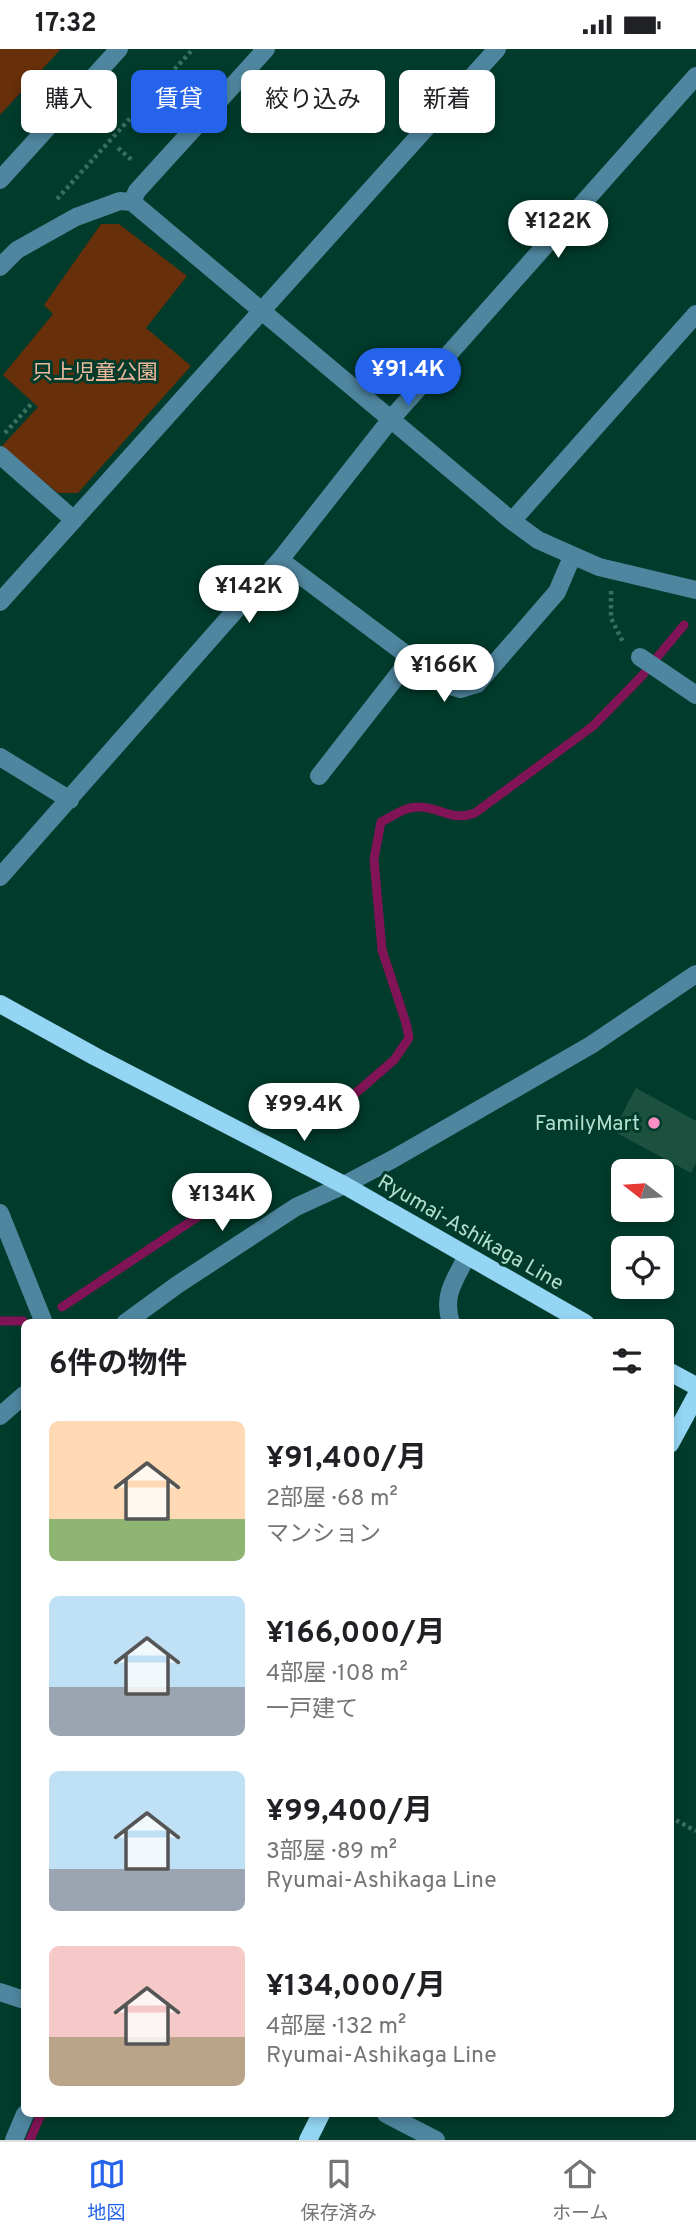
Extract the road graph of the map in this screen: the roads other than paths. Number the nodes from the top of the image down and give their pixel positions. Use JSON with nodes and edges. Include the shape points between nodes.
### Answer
{"nodes":[{"id":1,"x":119,"y":49,"type":"edge"},
{"id":2,"x":266,"y":49,"type":"edge"},
{"id":3,"x":497,"y":49,"type":"edge"},
{"id":4,"x":696,"y":76,"type":"edge"},
{"id":5,"x":0,"y":180,"type":"edge"},
{"id":6,"x":132,"y":202,"type":"junction"},
{"id":7,"x":0,"y":267,"type":"edge"},
{"id":8,"x":262,"y":310,"type":"junction"},
{"id":9,"x":696,"y":314,"type":"edge"},
{"id":10,"x":391,"y":419,"type":"junction"},
{"id":11,"x":0,"y":455,"type":"edge"},
{"id":12,"x":74,"y":520,"type":"junction"},
{"id":13,"x":512,"y":521,"type":"junction"},
{"id":14,"x":572,"y":557,"type":"junction"},
{"id":15,"x":280,"y":560,"type":"junction"},
{"id":16,"x":696,"y":590,"type":"edge"},
{"id":17,"x":0,"y":602,"type":"edge"},
{"id":18,"x":640,"y":657,"type":"road end"},
{"id":19,"x":411,"y":658,"type":"junction"},
{"id":20,"x":696,"y":695,"type":"edge"},
{"id":21,"x":0,"y":757,"type":"edge"},
{"id":22,"x":319,"y":776,"type":"dead end"},
{"id":23,"x":69,"y":800,"type":"junction"},
{"id":24,"x":0,"y":877,"type":"edge"},
{"id":25,"x":696,"y":974,"type":"edge"},
{"id":26,"x":0,"y":1004,"type":"edge"},
{"id":27,"x":344,"y":1185,"type":"junction"},
{"id":28,"x":0,"y":1213,"type":"edge"},
{"id":29,"x":467,"y":1256,"type":"junction"},
{"id":30,"x":42,"y":1319,"type":"edge"},
{"id":31,"x":130,"y":1319,"type":"edge"},
{"id":32,"x":450,"y":1319,"type":"edge"},
{"id":33,"x":578,"y":1319,"type":"edge"},
{"id":34,"x":674,"y":1374,"type":"edge"},
{"id":35,"x":696,"y":1386,"type":"edge"},
{"id":36,"x":696,"y":1396,"type":"edge"},
{"id":37,"x":21,"y":1398,"type":"edge"},
{"id":38,"x":0,"y":1416,"type":"edge"},
{"id":39,"x":674,"y":1437,"type":"edge"},
{"id":40,"x":0,"y":1992,"type":"edge"},
{"id":41,"x":21,"y":1999,"type":"edge"},
{"id":42,"x":24,"y":2117,"type":"edge"},
{"id":43,"x":320,"y":2117,"type":"edge"},
{"id":44,"x":392,"y":2117,"type":"edge"},
{"id":45,"x":14,"y":2140,"type":"edge"},
{"id":46,"x":308,"y":2140,"type":"edge"},
{"id":47,"x":436,"y":2140,"type":"edge"}],
"edges":[{"from":1,"to":5,"type":"street"},
{"from":2,"to":6,"type":"street"},
{"from":3,"to":8,"type":"street"},
{"from":4,"to":10,"type":"street"},
{"from":6,"to":7,"type":"street","via":[[112,203],[76,218],[17,250]]},
{"from":6,"to":8,"type":"street"},
{"from":8,"to":10,"type":"street"},
{"from":8,"to":12,"type":"street"},
{"from":9,"to":13,"type":"street"},
{"from":10,"to":13,"type":"street"},
{"from":10,"to":15,"type":"street"},
{"from":11,"to":12,"type":"street"},
{"from":12,"to":17,"type":"street"},
{"from":13,"to":14,"type":"street"},
{"from":14,"to":16,"type":"street"},
{"from":14,"to":19,"type":"street","via":[[558,592],[477,684],[461,689],[447,685]]},
{"from":15,"to":19,"type":"street"},
{"from":15,"to":23,"type":"street"},
{"from":18,"to":20,"type":"street"},
{"from":19,"to":22,"type":"street"},
{"from":21,"to":23,"type":"street"},
{"from":23,"to":24,"type":"street"},
{"from":25,"to":27,"type":"street","via":[[591,1045]]},
{"from":26,"to":27,"type":"main road","name":"Ryumai-Ashikaga Line"},
{"from":27,"to":29,"type":"main road","name":"Ryumai-Ashikaga Line"},
{"from":27,"to":31,"type":"street","via":[[296,1207]]},
{"from":28,"to":30,"type":"street"},
{"from":29,"to":32,"type":"street","via":[[449,1293]]},
{"from":29,"to":33,"type":"main road","name":"Ryumai-Ashikaga Line"},
{"from":34,"to":35,"type":"main road"},
{"from":36,"to":39,"type":"main road"},
{"from":37,"to":38,"type":"street"},
{"from":40,"to":41,"type":"street"},
{"from":42,"to":45,"type":"street"},
{"from":43,"to":46,"type":"main road"},
{"from":44,"to":47,"type":"street"}]}
